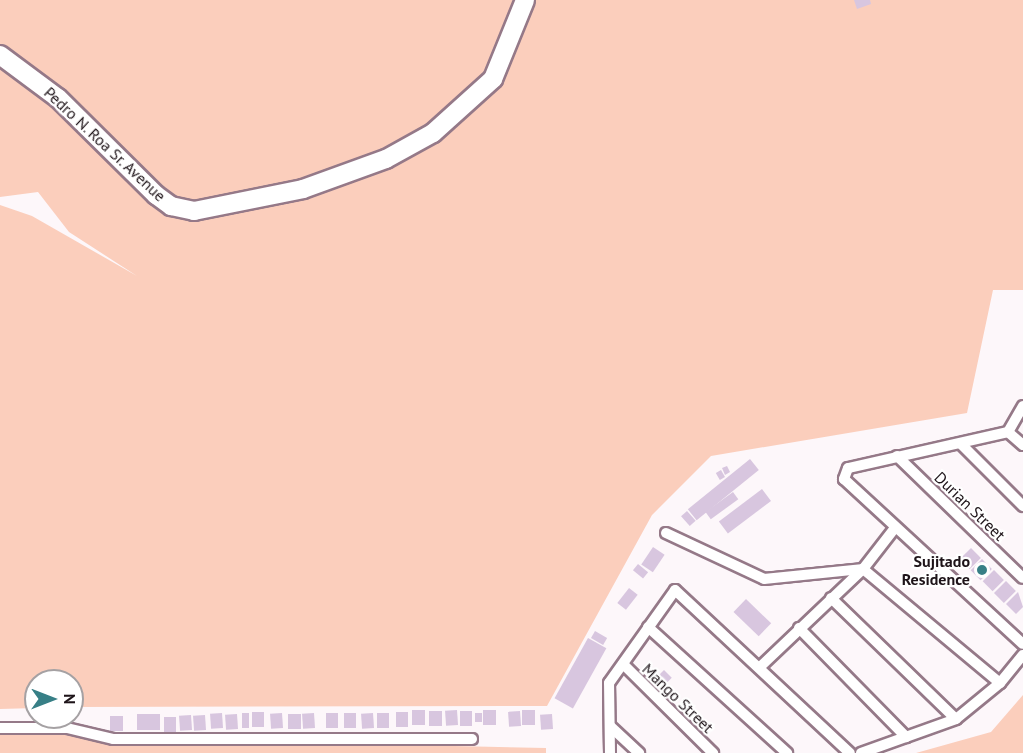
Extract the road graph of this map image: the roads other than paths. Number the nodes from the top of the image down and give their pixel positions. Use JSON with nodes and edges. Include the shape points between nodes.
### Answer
{"nodes":[{"id":1,"x":525,"y":0,"type":"edge"},
{"id":2,"x":0,"y":56,"type":"edge"},
{"id":3,"x":1023,"y":406,"type":"edge"},
{"id":4,"x":1008,"y":432,"type":"junction"},
{"id":5,"x":961,"y":444,"type":"junction"},
{"id":6,"x":1023,"y":445,"type":"edge"},
{"id":7,"x":897,"y":456,"type":"junction"},
{"id":8,"x":1023,"y":506,"type":"edge"},
{"id":9,"x":894,"y":529,"type":"junction"},
{"id":10,"x":666,"y":533,"type":"dead end"},
{"id":11,"x":863,"y":569,"type":"junction"},
{"id":12,"x":1023,"y":578,"type":"edge"},
{"id":13,"x":831,"y":598,"type":"junction"},
{"id":14,"x":648,"y":627,"type":"junction"},
{"id":15,"x":799,"y":628,"type":"junction"},
{"id":16,"x":1023,"y":644,"type":"edge"},
{"id":17,"x":1023,"y":655,"type":"edge"},
{"id":18,"x":623,"y":664,"type":"junction"},
{"id":19,"x":761,"y":666,"type":"junction"},
{"id":20,"x":1000,"y":683,"type":"junction"},
{"id":21,"x":956,"y":719,"type":"junction"},
{"id":22,"x":610,"y":726,"type":"junction"},
{"id":23,"x":0,"y":728,"type":"edge"},
{"id":24,"x":906,"y":736,"type":"junction"},
{"id":25,"x":472,"y":739,"type":"dead end"},
{"id":26,"x":610,"y":753,"type":"edge"},
{"id":27,"x":639,"y":753,"type":"edge"},
{"id":28,"x":713,"y":753,"type":"edge"},
{"id":29,"x":787,"y":753,"type":"edge"},
{"id":30,"x":850,"y":753,"type":"edge"},
{"id":31,"x":861,"y":753,"type":"edge"}],
"edges":[{"from":1,"to":2,"type":"main road","name":"Pedro N. Roa Sr. Avenue","via":[[493,80],[433,133],[386,159],[303,189],[194,211],[171,206],[156,195],[58,98]]},
{"from":3,"to":4,"type":"street"},
{"from":4,"to":5,"type":"street"},
{"from":4,"to":6,"type":"street"},
{"from":5,"to":7,"type":"street"},
{"from":5,"to":8,"type":"street"},
{"from":7,"to":9,"type":"street","via":[[848,468],[844,479]]},
{"from":7,"to":12,"type":"street","name":"Durian Street"},
{"from":9,"to":11,"type":"street"},
{"from":9,"to":16,"type":"street"},
{"from":10,"to":11,"type":"street","via":[[764,579]]},
{"from":11,"to":13,"type":"street"},
{"from":11,"to":20,"type":"street"},
{"from":13,"to":15,"type":"street"},
{"from":13,"to":21,"type":"street"},
{"from":14,"to":18,"type":"street"},
{"from":14,"to":19,"type":"street","via":[[670,593],[682,592]]},
{"from":14,"to":29,"type":"street"},
{"from":15,"to":19,"type":"street"},
{"from":15,"to":24,"type":"street"},
{"from":17,"to":20,"type":"street"},
{"from":18,"to":22,"type":"street","via":[[609,683]]},
{"from":18,"to":28,"type":"street","name":"Mango Street"},
{"from":19,"to":30,"type":"street"},
{"from":20,"to":21,"type":"street"},
{"from":21,"to":24,"type":"street"},
{"from":22,"to":26,"type":"street"},
{"from":22,"to":27,"type":"street"},
{"from":23,"to":25,"type":"street","via":[[67,728],[113,739]]},
{"from":24,"to":31,"type":"street"}]}
